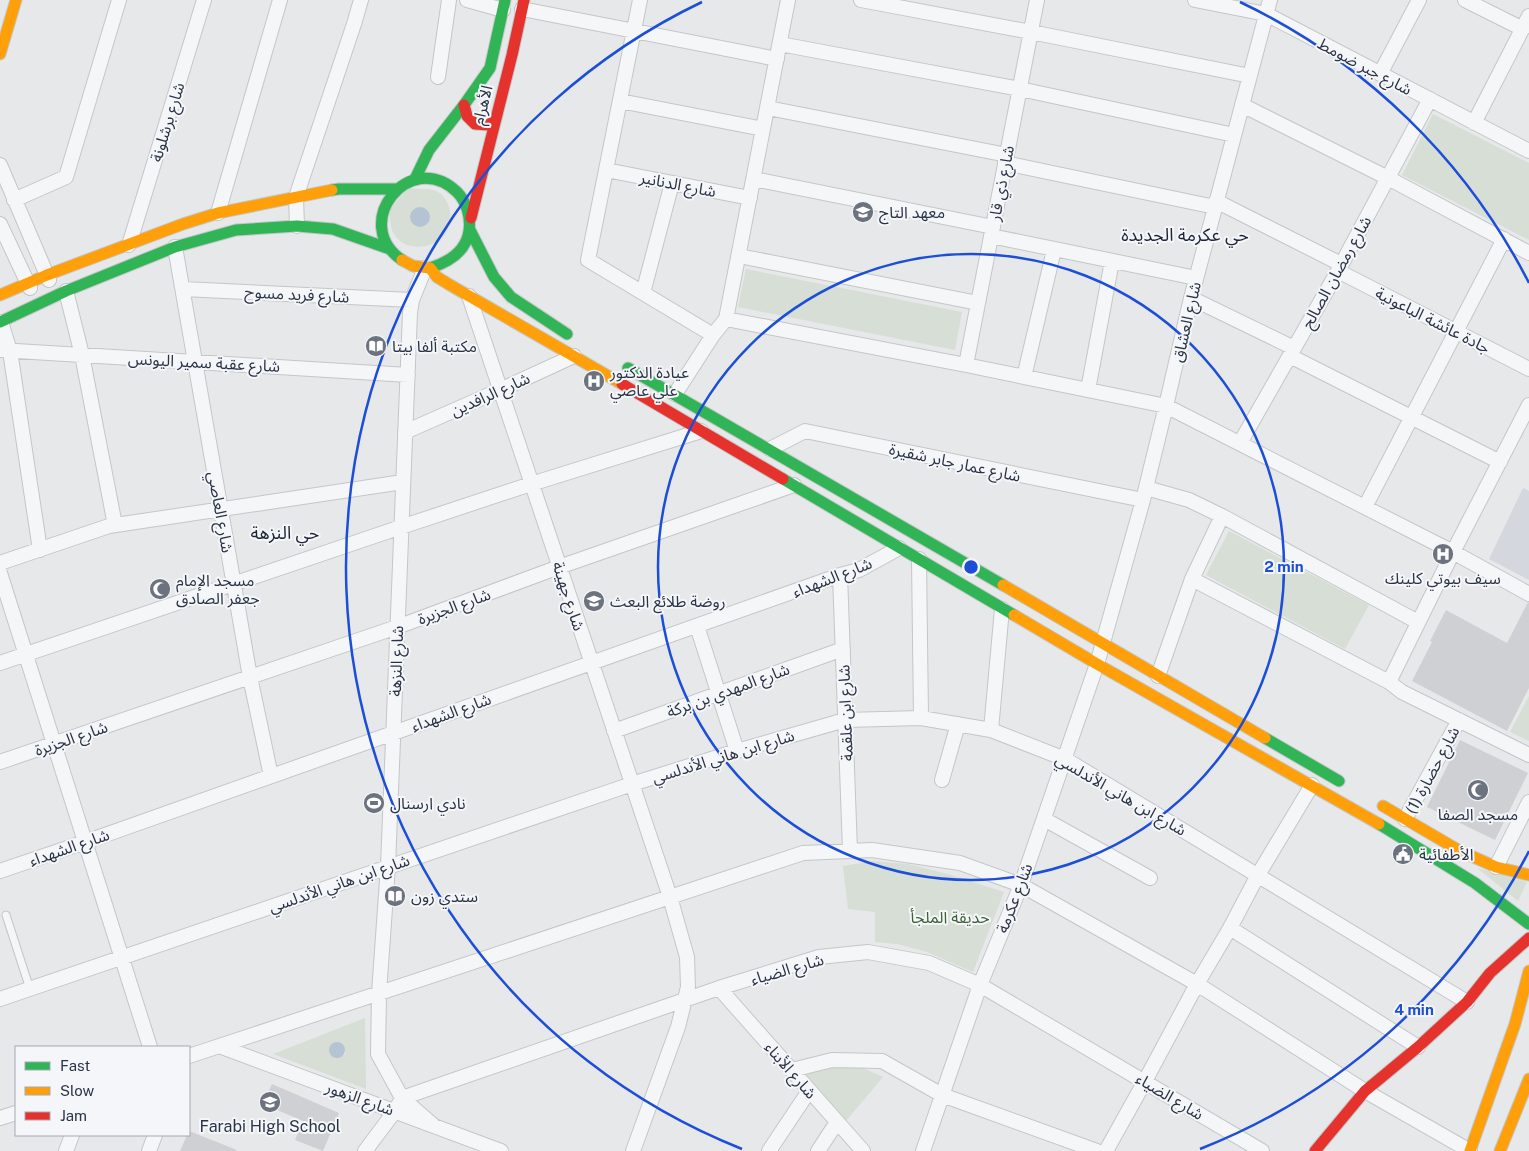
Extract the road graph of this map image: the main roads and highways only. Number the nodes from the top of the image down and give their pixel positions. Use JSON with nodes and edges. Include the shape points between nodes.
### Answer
{"nodes":[{"id":1,"x":16,"y":0,"type":"edge"},
{"id":2,"x":523,"y":4,"type":"edge"},
{"id":3,"x":504,"y":5,"type":"edge"},
{"id":4,"x":0,"y":54,"type":"edge"},
{"id":5,"x":464,"y":105,"type":"junction"},
{"id":6,"x":495,"y":120,"type":"junction"},
{"id":7,"x":416,"y":179,"type":"junction"},
{"id":8,"x":397,"y":188,"type":"junction"},
{"id":9,"x":471,"y":218,"type":"junction"},
{"id":10,"x":470,"y":230,"type":"junction"},
{"id":11,"x":390,"y":249,"type":"junction"},
{"id":12,"x":428,"y":268,"type":"junction"},
{"id":13,"x":0,"y":295,"type":"edge"},
{"id":14,"x":0,"y":322,"type":"edge"},
{"id":15,"x":577,"y":340,"type":"dead end"},
{"id":16,"x":618,"y":362,"type":"dead end"},
{"id":17,"x":1346,"y":785,"type":"dead end"},
{"id":18,"x":1371,"y":800,"type":"dead end"},
{"id":19,"x":1529,"y":875,"type":"edge"},
{"id":20,"x":1529,"y":924,"type":"edge"},
{"id":21,"x":1529,"y":938,"type":"edge"},
{"id":22,"x":1529,"y":971,"type":"edge"},
{"id":23,"x":1529,"y":1079,"type":"edge"},
{"id":24,"x":1315,"y":1151,"type":"edge"},
{"id":25,"x":1470,"y":1151,"type":"edge"},
{"id":26,"x":1500,"y":1151,"type":"edge"}],
"edges":[{"from":1,"to":4,"type":"main road"},
{"from":2,"to":6,"type":"main road","name":"الأهرام"},
{"from":3,"to":5,"type":"main road","name":"الأهرام","via":[[490,68]]},
{"from":5,"to":6,"type":"main road","via":[[467,116],[475,124],[489,125]]},
{"from":5,"to":7,"type":"main road","name":"الأهرام","via":[[429,150]]},
{"from":6,"to":9,"type":"main road","name":"الأهرام"},
{"from":7,"to":8,"type":"main road"},
{"from":7,"to":9,"type":"main road","via":[[434,179],[452,186],[465,200]]},
{"from":8,"to":11,"type":"main road","via":[[386,202],[381,217],[382,234]]},
{"from":8,"to":13,"type":"main road","via":[[339,189],[218,213]]},
{"from":9,"to":10,"type":"main road"},
{"from":10,"to":12,"type":"main road","via":[[466,244],[457,256]]},
{"from":10,"to":15,"type":"main road","via":[[494,277],[511,297]]},
{"from":11,"to":12,"type":"main road","via":[[399,259]]},
{"from":11,"to":14,"type":"main road","via":[[333,229],[297,226],[236,230],[175,247]]},
{"from":12,"to":20,"type":"main road","via":[[469,296],[1002,609],[1396,834],[1475,883]]},
{"from":16,"to":17,"type":"main road"},
{"from":18,"to":19,"type":"main road","via":[[1460,851],[1496,867]]},
{"from":21,"to":24,"type":"main road","via":[[1490,973],[1467,1002],[1365,1091]]},
{"from":22,"to":25,"type":"main road","via":[[1515,1024]]},
{"from":23,"to":26,"type":"main road"}]}
